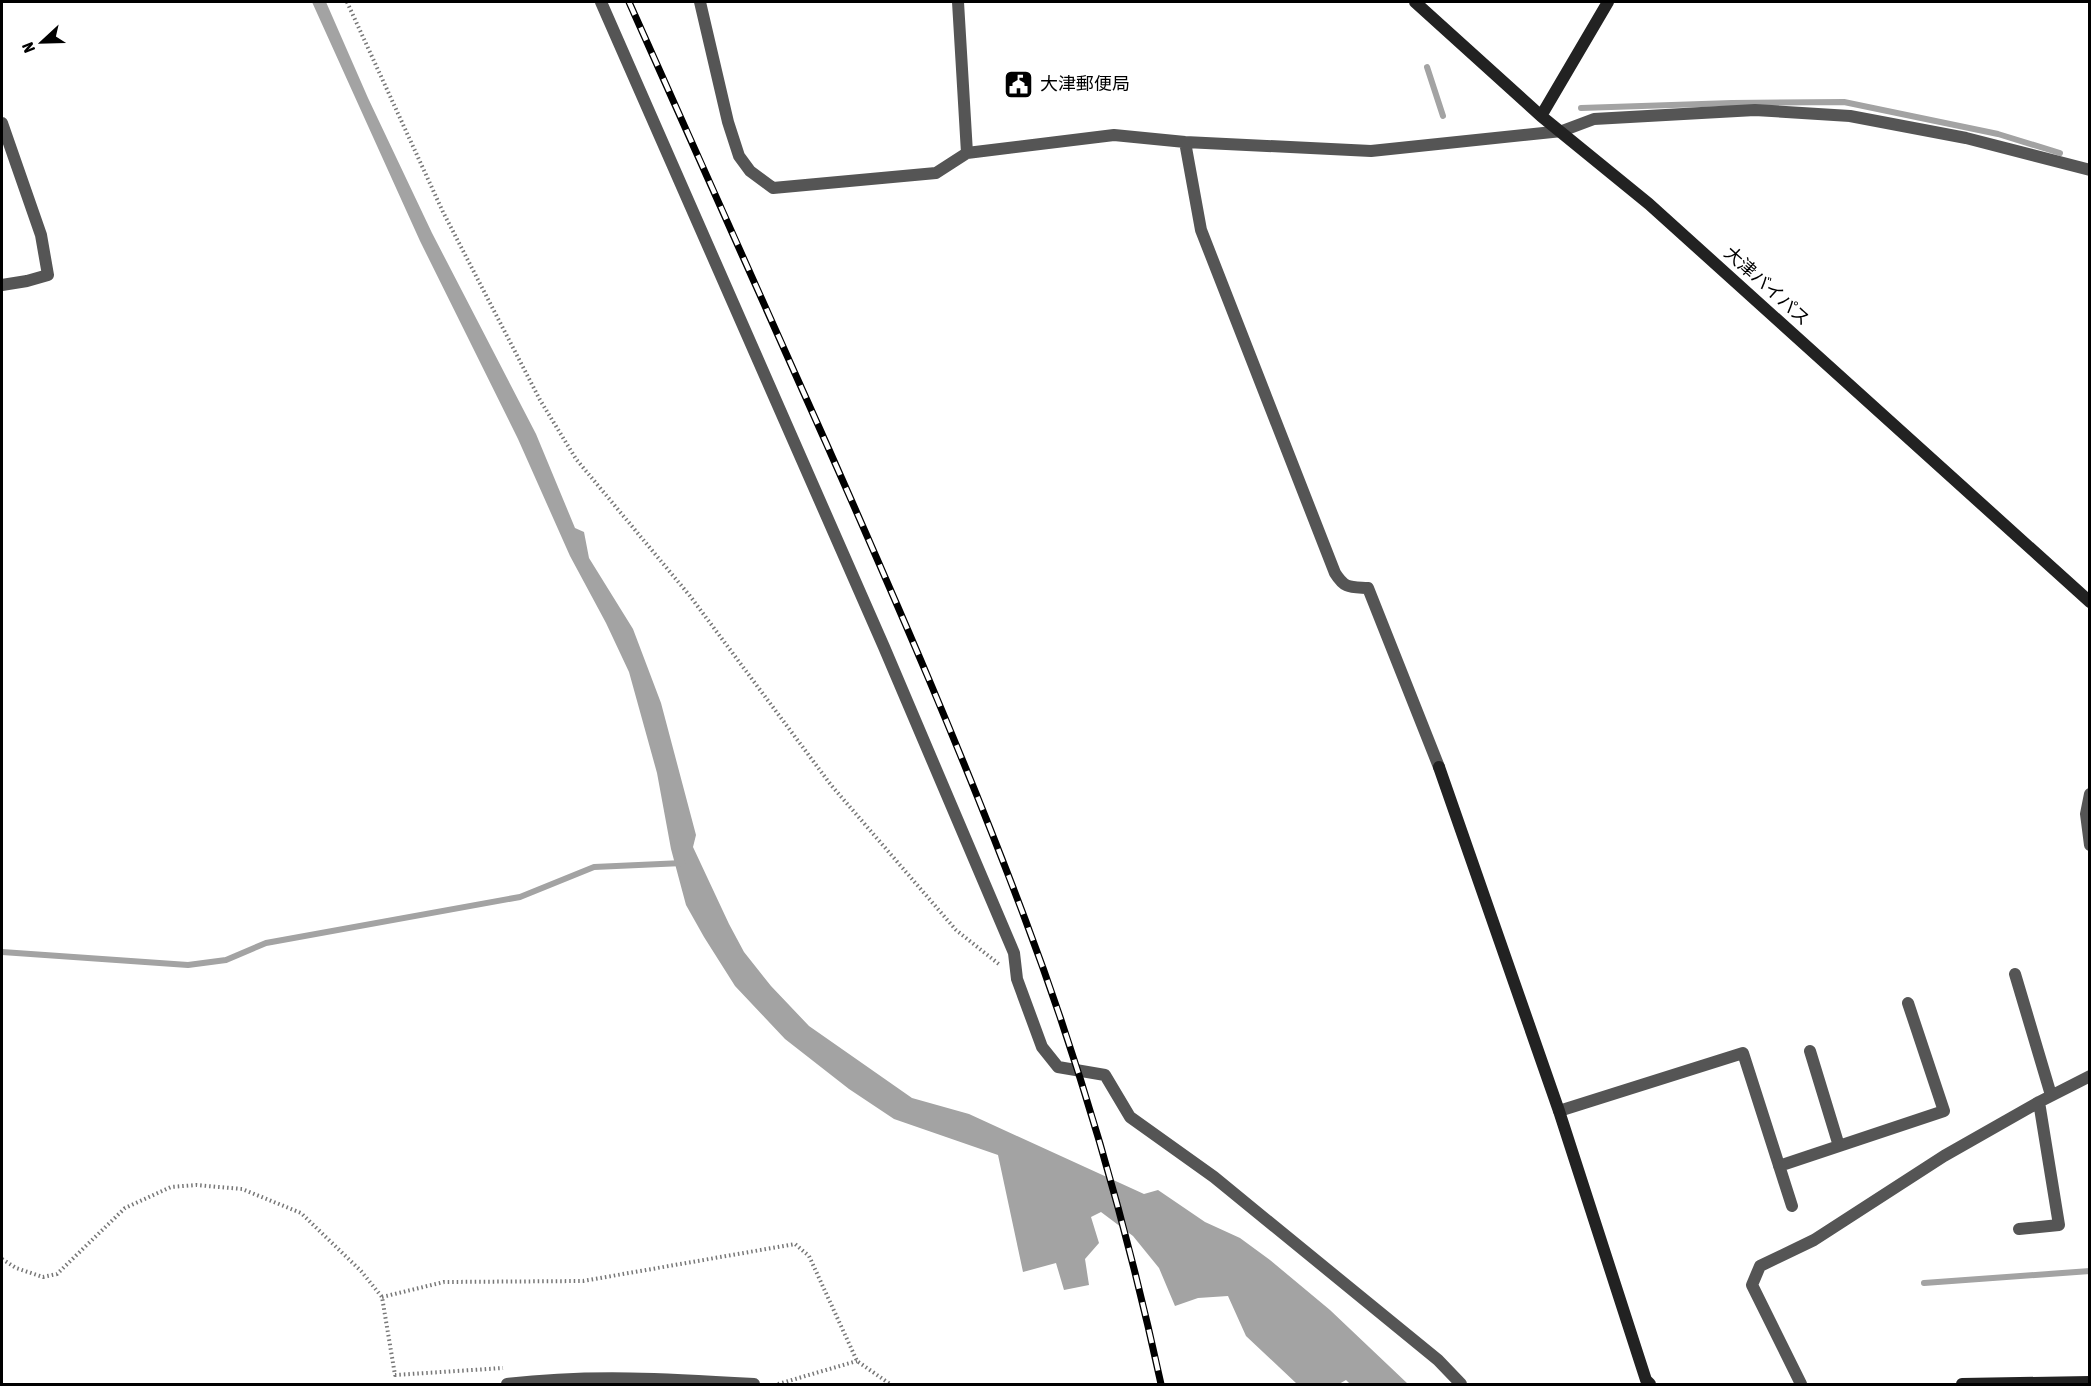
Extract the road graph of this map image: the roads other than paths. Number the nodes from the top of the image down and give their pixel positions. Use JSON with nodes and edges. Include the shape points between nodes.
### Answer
{"nodes":[{"id":1,"x":601,"y":2,"type":"edge"},
{"id":2,"x":700,"y":2,"type":"edge"},
{"id":3,"x":958,"y":2,"type":"edge"},
{"id":4,"x":1415,"y":2,"type":"edge"},
{"id":5,"x":1608,"y":2,"type":"edge"},
{"id":6,"x":1541,"y":116,"type":"junction"},
{"id":7,"x":2,"y":123,"type":"edge"},
{"id":8,"x":1562,"y":131,"type":"junction"},
{"id":9,"x":1185,"y":142,"type":"junction"},
{"id":10,"x":968,"y":153,"type":"junction"},
{"id":11,"x":2090,"y":170,"type":"edge"},
{"id":12,"x":2,"y":285,"type":"edge"},
{"id":13,"x":2090,"y":602,"type":"edge"},
{"id":14,"x":1439,"y":767,"type":"joint"},
{"id":15,"x":2090,"y":794,"type":"edge"},
{"id":16,"x":2090,"y":845,"type":"edge"},
{"id":17,"x":2015,"y":974,"type":"dead end"},
{"id":18,"x":1908,"y":1003,"type":"dead end"},
{"id":19,"x":1810,"y":1051,"type":"dead end"},
{"id":20,"x":2090,"y":1076,"type":"edge"},
{"id":21,"x":2051,"y":1095,"type":"junction"},
{"id":22,"x":2039,"y":1102,"type":"junction"},
{"id":23,"x":1559,"y":1111,"type":"junction"},
{"id":24,"x":1839,"y":1146,"type":"junction"},
{"id":25,"x":1779,"y":1166,"type":"junction"},
{"id":26,"x":1792,"y":1206,"type":"dead end"},
{"id":27,"x":2019,"y":1229,"type":"dead end"},
{"id":28,"x":2090,"y":1382,"type":"edge"},
{"id":29,"x":507,"y":1384,"type":"edge"},
{"id":30,"x":754,"y":1384,"type":"edge"},
{"id":31,"x":1461,"y":1384,"type":"edge"},
{"id":32,"x":1650,"y":1384,"type":"edge"},
{"id":33,"x":1801,"y":1384,"type":"edge"},
{"id":34,"x":1962,"y":1384,"type":"edge"}],
"edges":[{"from":1,"to":31,"type":"street","via":[[1014,953],[1017,979],[1042,1047],[1058,1067],[1105,1075],[1130,1118],[1223,1185],[1438,1360]]},
{"from":2,"to":10,"type":"street","via":[[739,156],[750,171],[773,188],[936,173]]},
{"from":3,"to":10,"type":"street"},
{"from":4,"to":6,"type":"main road","name":"大津バイパス"},
{"from":5,"to":6,"type":"main road"},
{"from":6,"to":8,"type":"main road","name":"大津バイパス"},
{"from":7,"to":12,"type":"street","via":[[41,235],[48,274]]},
{"from":8,"to":9,"type":"street","via":[[1371,151]]},
{"from":8,"to":11,"type":"street","via":[[1594,119],[1743,111],[1850,116],[1966,138]]},
{"from":8,"to":13,"type":"main road","name":"大津バイパス","via":[[1649,204]]},
{"from":9,"to":10,"type":"street","via":[[1114,135]]},
{"from":9,"to":14,"type":"street","via":[[1202,230],[1335,573],[1348,587],[1368,588]]},
{"from":14,"to":23,"type":"main road"},
{"from":15,"to":16,"type":"street","via":[[2086,814]]},
{"from":17,"to":21,"type":"street"},
{"from":18,"to":24,"type":"street","via":[[1944,1111]]},
{"from":19,"to":24,"type":"street"},
{"from":20,"to":21,"type":"street"},
{"from":21,"to":22,"type":"street"},
{"from":22,"to":27,"type":"street","via":[[2059,1224]]},
{"from":22,"to":33,"type":"street","via":[[1944,1156],[1814,1240],[1760,1266],[1752,1285]]},
{"from":23,"to":25,"type":"street","via":[[1743,1053]]},
{"from":23,"to":32,"type":"main road"},
{"from":24,"to":25,"type":"street"},
{"from":25,"to":26,"type":"street"},
{"from":28,"to":34,"type":"main road"},
{"from":29,"to":30,"type":"street","via":[[624,1378]]}]}
